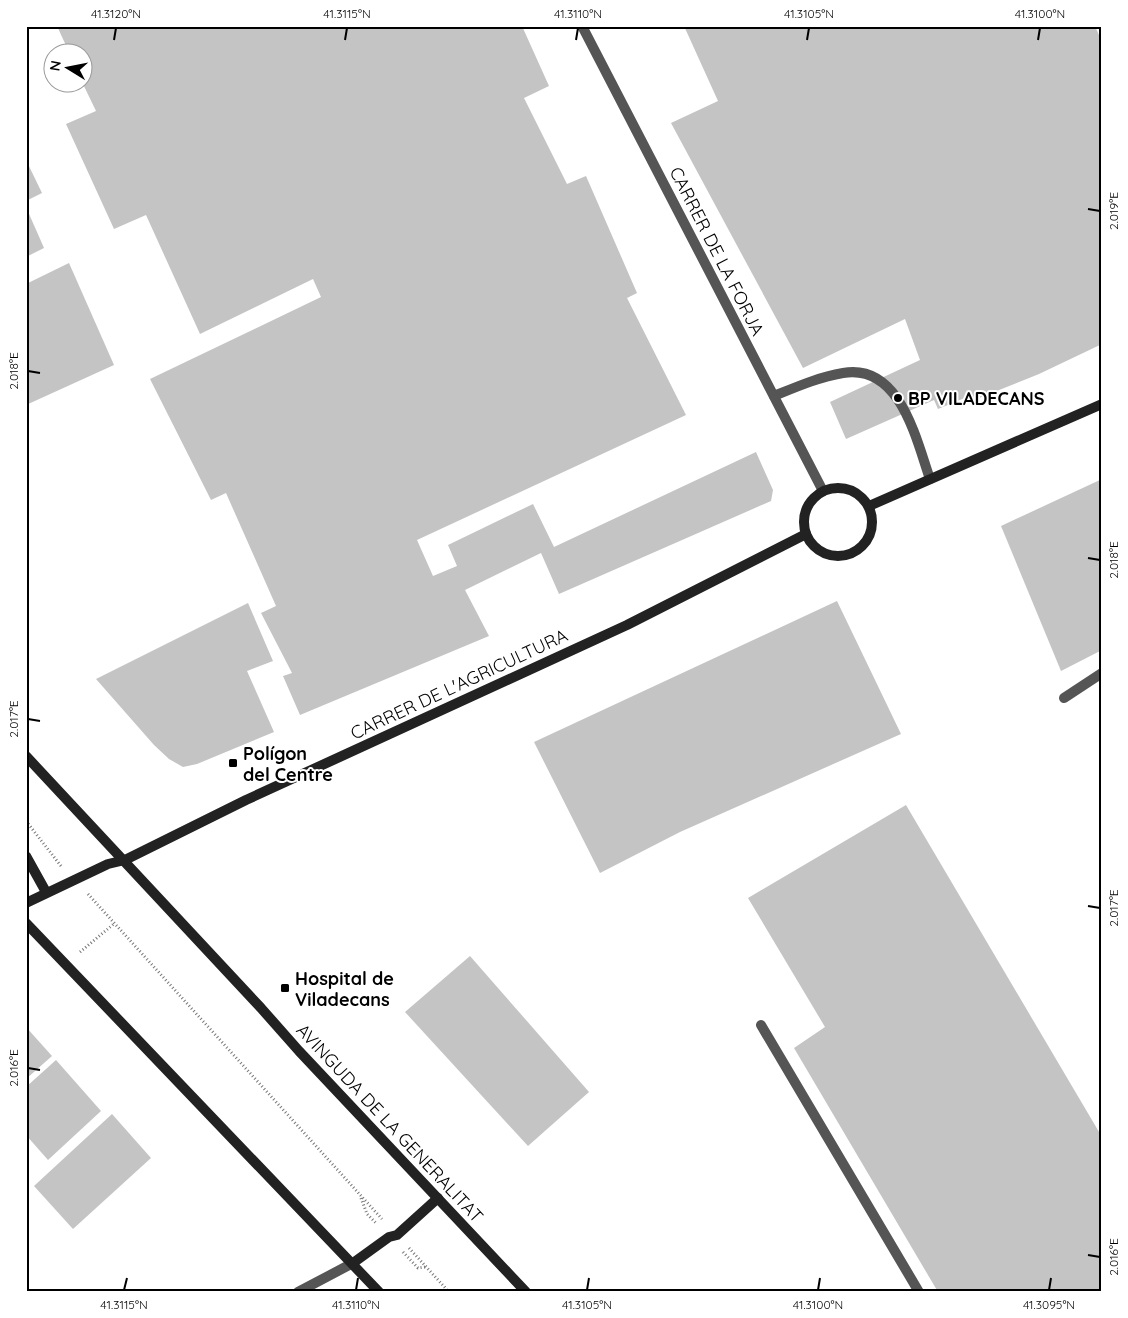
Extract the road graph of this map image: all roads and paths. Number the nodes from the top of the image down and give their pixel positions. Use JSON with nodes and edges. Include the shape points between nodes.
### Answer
{"nodes":[{"id":1,"x":582,"y":26,"type":"edge"},
{"id":2,"x":774,"y":396,"type":"junction"},
{"id":3,"x":1102,"y":404,"type":"edge"},
{"id":4,"x":930,"y":479,"type":"junction"},
{"id":5,"x":823,"y":491,"type":"junction"},
{"id":6,"x":869,"y":506,"type":"junction"},
{"id":7,"x":806,"y":534,"type":"junction"},
{"id":8,"x":1102,"y":673,"type":"edge"},
{"id":9,"x":1064,"y":698,"type":"dead end"},
{"id":10,"x":26,"y":756,"type":"edge"},
{"id":11,"x":26,"y":821,"type":"edge"},
{"id":12,"x":26,"y":856,"type":"edge"},
{"id":13,"x":52,"y":856,"type":"dead end"},
{"id":14,"x":125,"y":860,"type":"junction"},
{"id":15,"x":46,"y":892,"type":"junction"},
{"id":16,"x":26,"y":903,"type":"edge"},
{"id":17,"x":115,"y":922,"type":"dead end"},
{"id":18,"x":26,"y":923,"type":"edge"},
{"id":19,"x":761,"y":1025,"type":"dead end"},
{"id":20,"x":360,"y":1196,"type":"dead end"},
{"id":21,"x":438,"y":1198,"type":"junction"},
{"id":22,"x":353,"y":1263,"type":"junction"},
{"id":23,"x":426,"y":1267,"type":"dead end"},
{"id":24,"x":298,"y":1292,"type":"edge"},
{"id":25,"x":379,"y":1292,"type":"edge"},
{"id":26,"x":448,"y":1292,"type":"edge"},
{"id":27,"x":526,"y":1292,"type":"edge"},
{"id":28,"x":919,"y":1292,"type":"edge"}],
"edges":[{"from":1,"to":2,"type":"street","name":"CARRER DE LA FORJA"},
{"from":2,"to":4,"type":"street","via":[[845,372],[876,376],[901,405]]},
{"from":2,"to":5,"type":"street","name":"CARRER DE LA FORJA"},
{"from":3,"to":4,"type":"street"},
{"from":4,"to":6,"type":"street"},
{"from":5,"to":6,"type":"street","via":[[833,488],[853,491]]},
{"from":5,"to":7,"type":"street","via":[[808,505],[804,524]]},
{"from":6,"to":7,"type":"street","via":[[872,528],[862,547],[852,554],[830,556],[820,552]]},
{"from":7,"to":14,"type":"street","name":"CARRER DE L'AGRICULTURA","via":[[627,625],[246,800]]},
{"from":8,"to":9,"type":"street"},
{"from":10,"to":14,"type":"street","name":"AVINGUDA DE LA GENERALITAT"},
{"from":11,"to":13,"type":"path"},
{"from":12,"to":15,"type":"street"},
{"from":14,"to":15,"type":"street","name":"CARRER DE L'AGRICULTURA","via":[[108,864]]},
{"from":14,"to":21,"type":"street","name":"AVINGUDA DE LA GENERALITAT","via":[[299,1052]]},
{"from":15,"to":16,"type":"street","name":"CARRER DE L'AGRICULTURA"},
{"from":17,"to":20,"type":"path"},
{"from":18,"to":22,"type":"street"},
{"from":19,"to":28,"type":"street"},
{"from":21,"to":22,"type":"street","via":[[397,1235],[389,1237]]},
{"from":21,"to":27,"type":"street","name":"AVINGUDA DE LA GENERALITAT"},
{"from":22,"to":24,"type":"street"},
{"from":22,"to":25,"type":"street"},
{"from":23,"to":26,"type":"path"}]}
